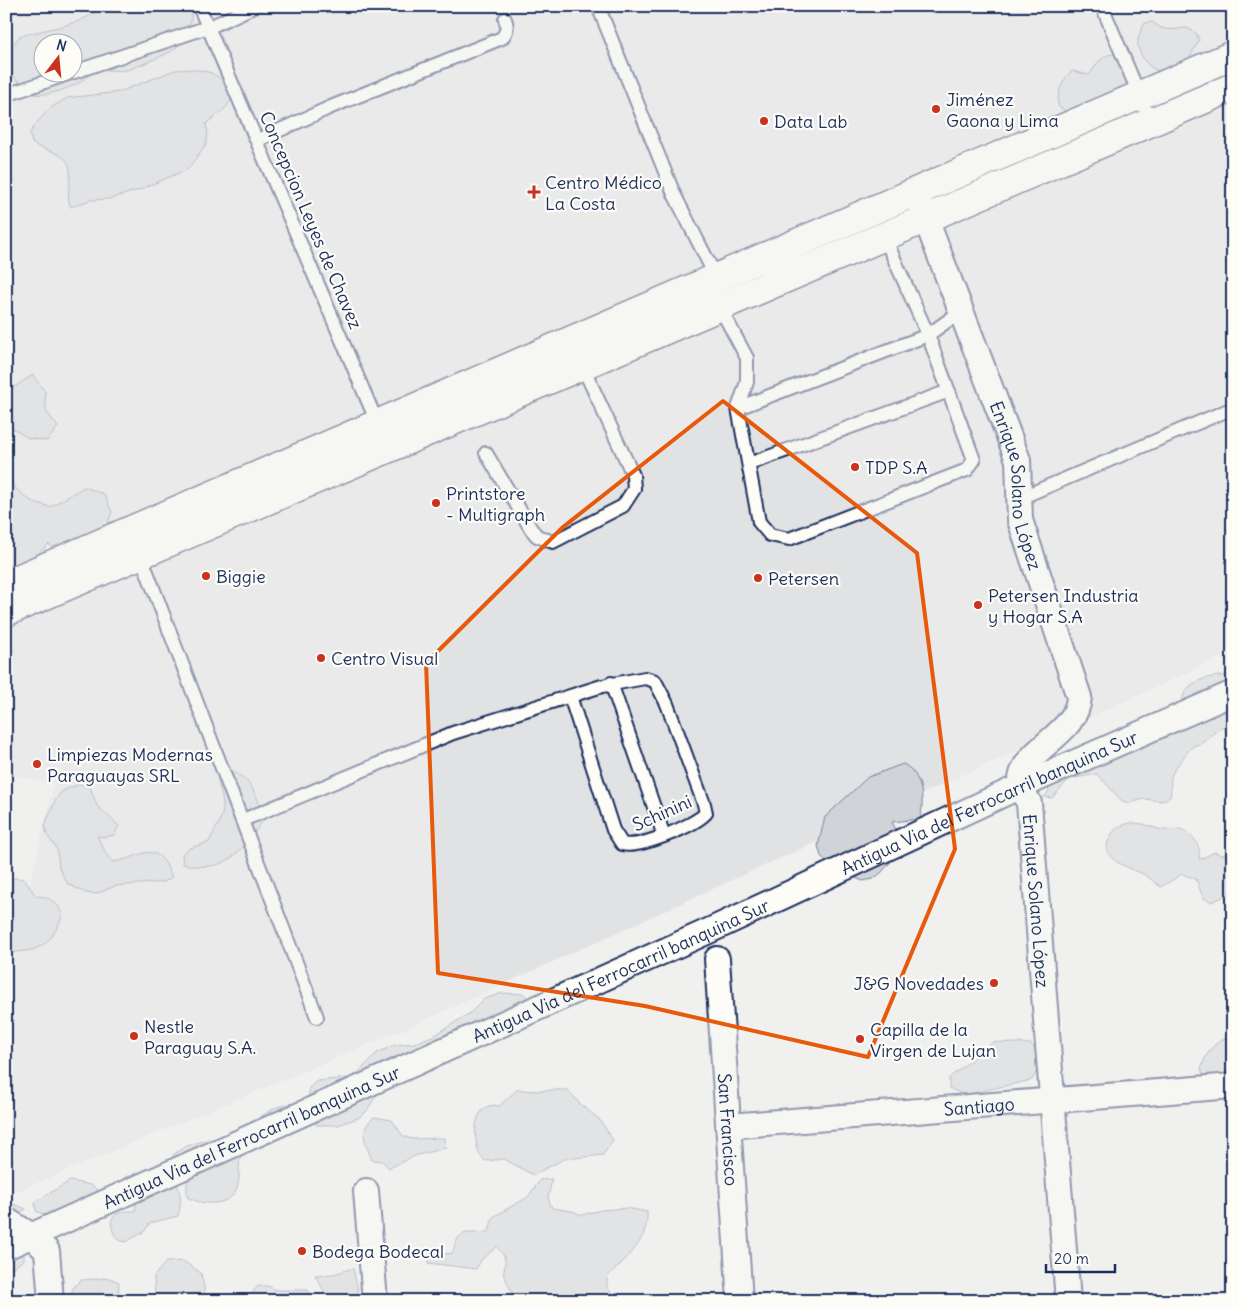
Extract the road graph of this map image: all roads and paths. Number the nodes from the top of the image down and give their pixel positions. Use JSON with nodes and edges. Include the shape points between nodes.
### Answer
{"nodes":[{"id":1,"x":199,"y":6,"type":"edge"},
{"id":2,"x":255,"y":6,"type":"edge"},
{"id":3,"x":598,"y":6,"type":"edge"},
{"id":4,"x":1102,"y":6,"type":"edge"},
{"id":5,"x":505,"y":19,"type":"dead end"},
{"id":6,"x":208,"y":26,"type":"junction"},
{"id":7,"x":1233,"y":55,"type":"edge"},
{"id":8,"x":1233,"y":87,"type":"edge"},
{"id":9,"x":6,"y":95,"type":"edge"},
{"id":10,"x":1141,"y":96,"type":"junction"},
{"id":11,"x":1151,"y":123,"type":"junction"},
{"id":12,"x":258,"y":140,"type":"junction"},
{"id":13,"x":916,"y":192,"type":"junction"},
{"id":14,"x":925,"y":218,"type":"junction"},
{"id":15,"x":884,"y":236,"type":"junction"},
{"id":16,"x":716,"y":279,"type":"junction"},
{"id":17,"x":719,"y":306,"type":"junction"},
{"id":18,"x":960,"y":312,"type":"junction"},
{"id":19,"x":928,"y":335,"type":"junction"},
{"id":20,"x":582,"y":365,"type":"junction"},
{"id":21,"x":949,"y":391,"type":"junction"},
{"id":22,"x":738,"y":408,"type":"junction"},
{"id":23,"x":1233,"y":408,"type":"edge"},
{"id":24,"x":383,"y":436,"type":"junction"},
{"id":25,"x":486,"y":454,"type":"dead end"},
{"id":26,"x":749,"y":464,"type":"junction"},
{"id":27,"x":1020,"y":498,"type":"junction"},
{"id":28,"x":135,"y":543,"type":"junction"},
{"id":29,"x":6,"y":584,"type":"edge"},
{"id":30,"x":6,"y":612,"type":"edge"},
{"id":31,"x":611,"y":683,"type":"junction"},
{"id":32,"x":1233,"y":693,"type":"edge"},
{"id":33,"x":570,"y":696,"type":"junction"},
{"id":34,"x":1021,"y":786,"type":"junction"},
{"id":35,"x":243,"y":820,"type":"junction"},
{"id":36,"x":664,"y":836,"type":"junction"},
{"id":37,"x":717,"y":959,"type":"dead end"},
{"id":38,"x":317,"y":1017,"type":"dead end"},
{"id":39,"x":1233,"y":1086,"type":"edge"},
{"id":40,"x":1054,"y":1099,"type":"junction"},
{"id":41,"x":728,"y":1126,"type":"junction"},
{"id":42,"x":366,"y":1190,"type":"dead end"},
{"id":43,"x":6,"y":1220,"type":"edge"},
{"id":44,"x":32,"y":1236,"type":"junction"},
{"id":45,"x":6,"y":1246,"type":"edge"},
{"id":46,"x":51,"y":1301,"type":"edge"},
{"id":47,"x":375,"y":1301,"type":"edge"},
{"id":48,"x":740,"y":1301,"type":"edge"},
{"id":49,"x":1068,"y":1301,"type":"edge"}],
"edges":[{"from":1,"to":6,"type":"lane","name":"Concepcion Leyes de Chavez"},
{"from":2,"to":6,"type":"lane"},
{"from":3,"to":16,"type":"lane","via":[[674,194]]},
{"from":4,"to":10,"type":"lane"},
{"from":5,"to":12,"type":"lane","via":[[506,32],[502,38]]},
{"from":6,"to":9,"type":"lane"},
{"from":6,"to":12,"type":"lane","name":"Concepcion Leyes de Chavez"},
{"from":7,"to":10,"type":"highway"},
{"from":8,"to":11,"type":"highway"},
{"from":10,"to":11,"type":"lane"},
{"from":10,"to":13,"type":"highway"},
{"from":11,"to":14,"type":"highway"},
{"from":12,"to":24,"type":"lane","name":"Concepcion Leyes de Chavez"},
{"from":13,"to":14,"type":"street","name":"Enrique Solano López"},
{"from":13,"to":16,"type":"highway"},
{"from":14,"to":15,"type":"highway"},
{"from":14,"to":18,"type":"street","name":"Enrique Solano López"},
{"from":15,"to":17,"type":"highway"},
{"from":15,"to":19,"type":"lane"},
{"from":16,"to":24,"type":"highway","via":[[615,320]]},
{"from":17,"to":20,"type":"highway"},
{"from":17,"to":22,"type":"lane","via":[[747,358],[747,382]]},
{"from":18,"to":19,"type":"lane"},
{"from":18,"to":27,"type":"street","name":"Enrique Solano López","via":[[1018,460]]},
{"from":19,"to":21,"type":"lane"},
{"from":19,"to":22,"type":"lane"},
{"from":20,"to":24,"type":"highway"},
{"from":20,"to":25,"type":"lane","via":[[633,475],[634,489],[623,506],[553,542],[545,540],[531,529]]},
{"from":21,"to":26,"type":"lane"},
{"from":21,"to":26,"type":"lane","via":[[974,460],[967,470],[789,539],[770,535],[759,522]]},
{"from":22,"to":26,"type":"lane"},
{"from":23,"to":27,"type":"lane"},
{"from":24,"to":28,"type":"highway"},
{"from":27,"to":34,"type":"street","name":"Enrique Solano López","via":[[1020,520],[1079,697],[1073,720],[1030,760]]},
{"from":28,"to":29,"type":"highway"},
{"from":28,"to":30,"type":"highway"},
{"from":28,"to":35,"type":"lane"},
{"from":31,"to":33,"type":"lane","name":"Schinini"},
{"from":31,"to":36,"type":"lane"},
{"from":31,"to":36,"type":"lane","name":"Schinini","via":[[645,678],[654,681],[667,704],[704,804],[706,813],[700,819]]},
{"from":32,"to":34,"type":"street","name":"Antigua Via del Ferrocarril banquina Sur"},
{"from":33,"to":35,"type":"lane","name":"Schinini","via":[[453,733]]},
{"from":33,"to":36,"type":"lane","name":"Schinini","via":[[616,838],[630,846]]},
{"from":34,"to":40,"type":"street","name":"Enrique Solano López","via":[[1029,803]]},
{"from":34,"to":44,"type":"street","name":"Antigua Via del Ferrocarril banquina Sur","via":[[713,929]]},
{"from":35,"to":38,"type":"lane"},
{"from":37,"to":41,"type":"street","name":"San Francisco"},
{"from":39,"to":40,"type":"street","name":"Santiago"},
{"from":40,"to":41,"type":"street","name":"Santiago"},
{"from":40,"to":49,"type":"street","name":"Enrique Solano López"},
{"from":41,"to":48,"type":"street","name":"San Francisco"},
{"from":42,"to":47,"type":"street"},
{"from":43,"to":44,"type":"street"},
{"from":44,"to":45,"type":"street","name":"Antigua Via del Ferrocarril banquina Sur"},
{"from":44,"to":46,"type":"street","via":[[47,1251]]}]}
